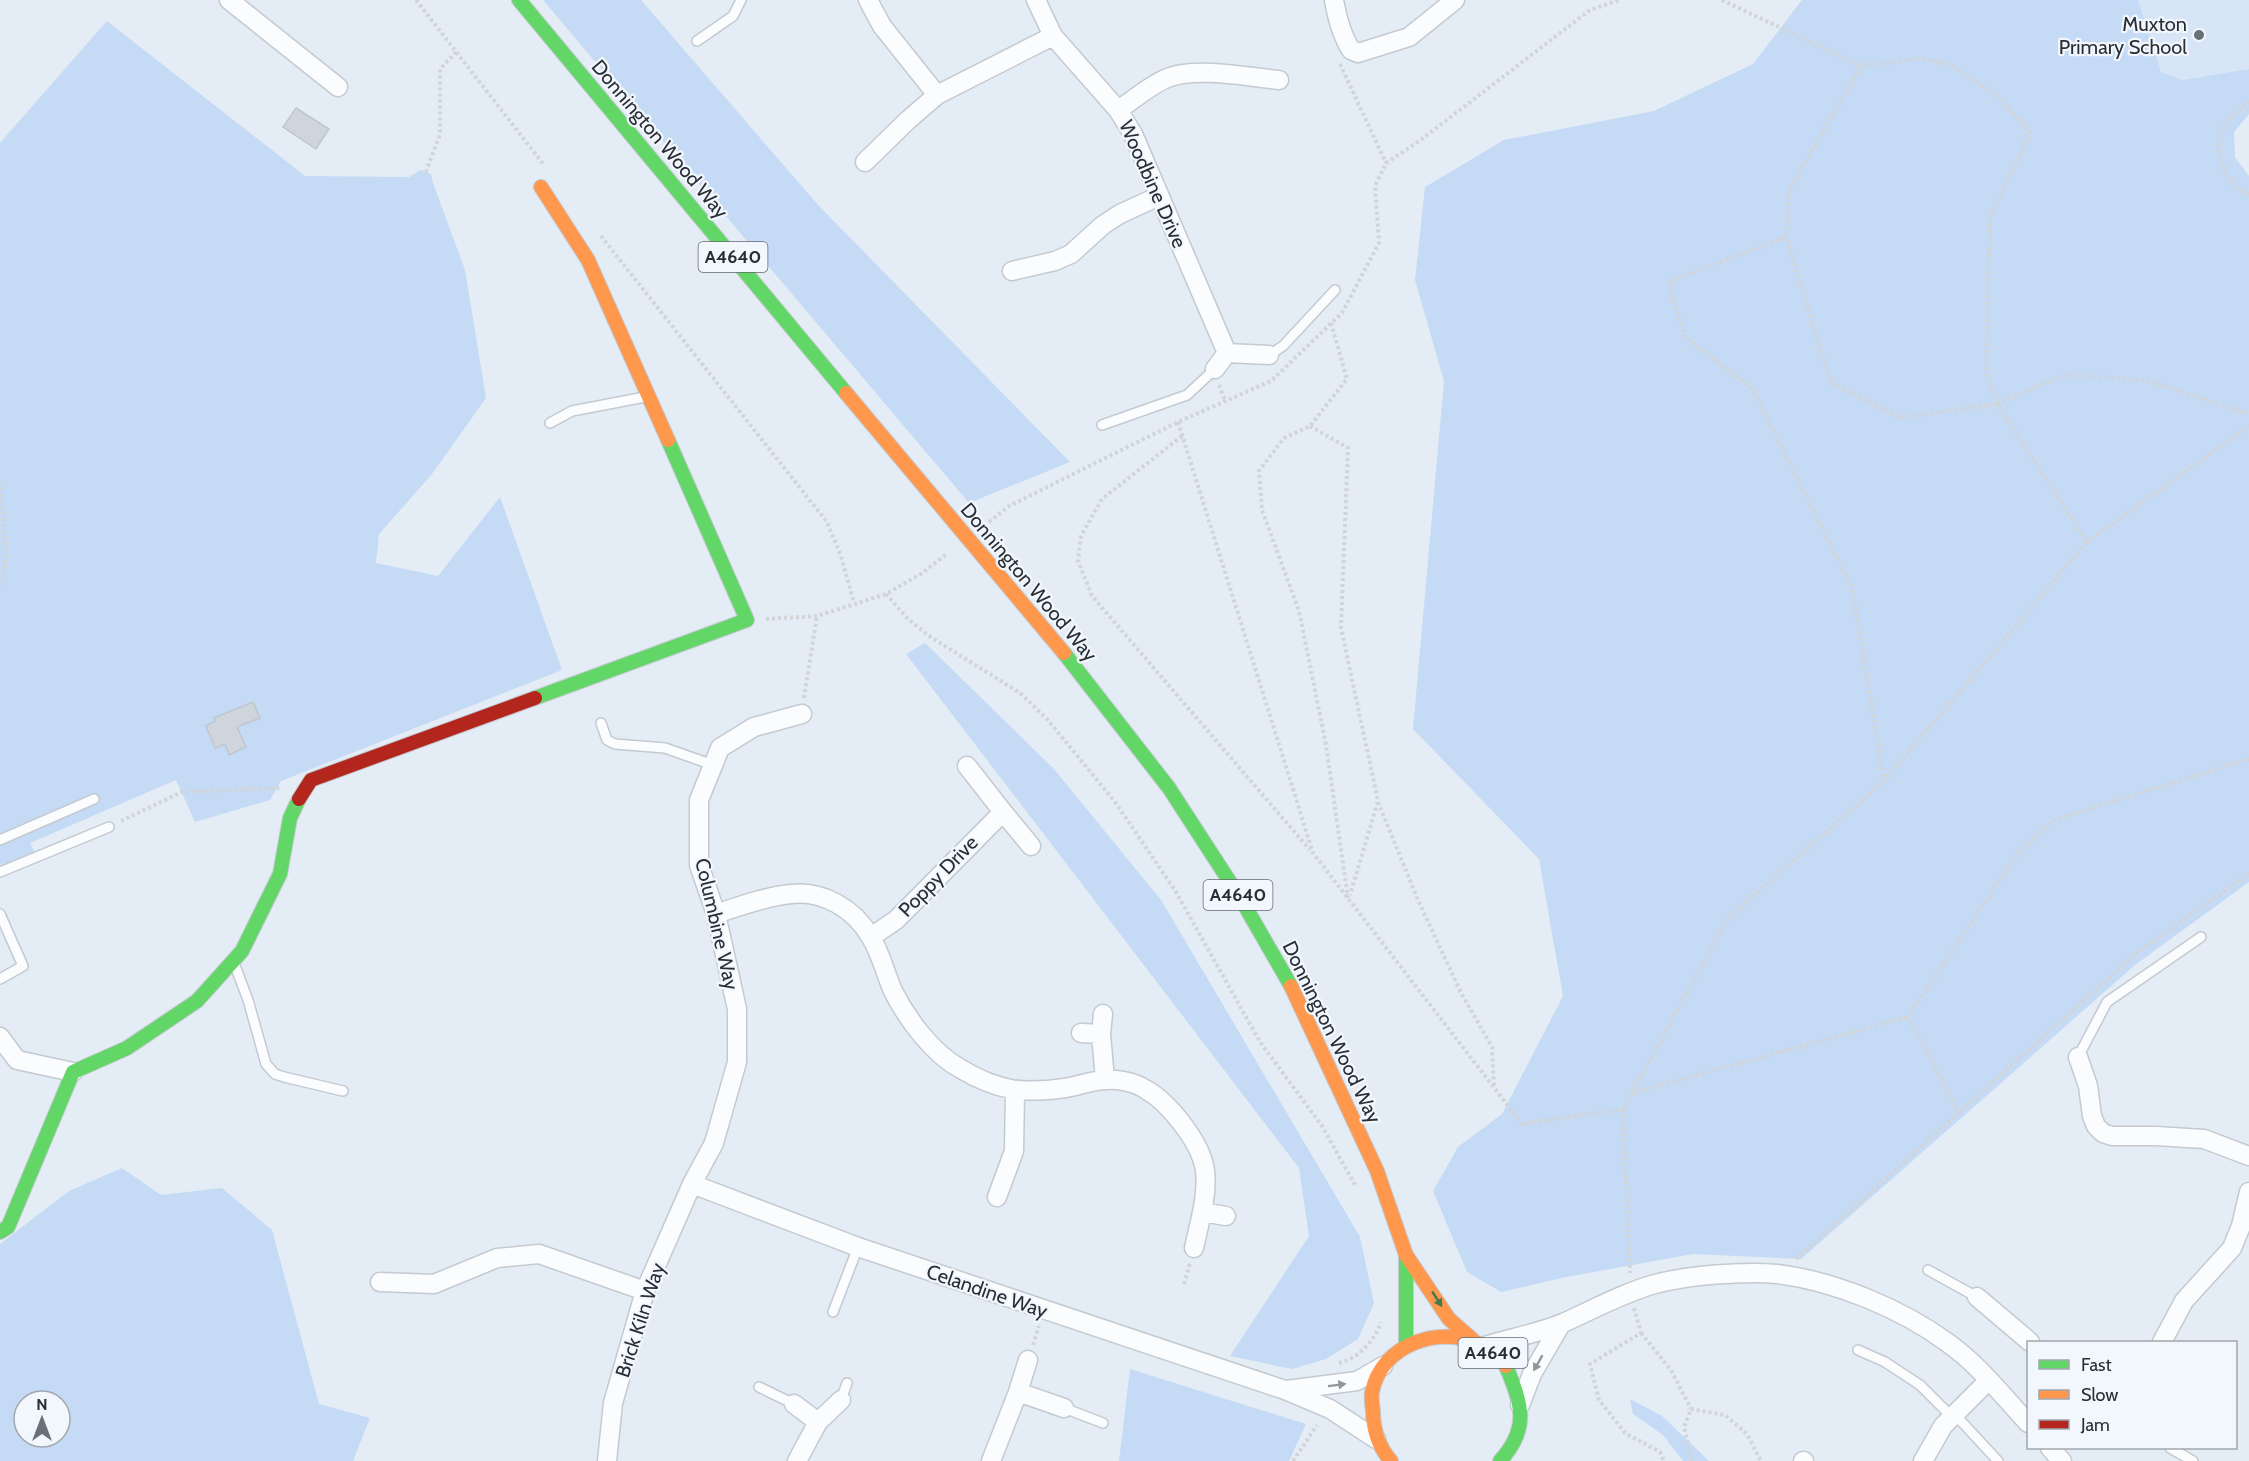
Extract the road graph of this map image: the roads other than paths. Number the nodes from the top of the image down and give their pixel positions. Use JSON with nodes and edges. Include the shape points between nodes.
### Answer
{"nodes":[{"id":1,"x":229,"y":0,"type":"edge"},
{"id":2,"x":519,"y":0,"type":"edge"},
{"id":3,"x":741,"y":0,"type":"edge"},
{"id":4,"x":868,"y":0,"type":"edge"},
{"id":5,"x":1036,"y":0,"type":"edge"},
{"id":6,"x":1334,"y":0,"type":"edge"},
{"id":7,"x":1455,"y":0,"type":"edge"},
{"id":8,"x":1053,"y":36,"type":"junction"},
{"id":9,"x":697,"y":41,"type":"dead end"},
{"id":10,"x":1279,"y":80,"type":"dead end"},
{"id":11,"x":339,"y":87,"type":"dead end"},
{"id":12,"x":937,"y":95,"type":"junction"},
{"id":13,"x":1118,"y":110,"type":"junction"},
{"id":14,"x":865,"y":162,"type":"dead end"},
{"id":15,"x":541,"y":187,"type":"dead end"},
{"id":16,"x":1160,"y":196,"type":"junction"},
{"id":17,"x":1012,"y":271,"type":"dead end"},
{"id":18,"x":1335,"y":290,"type":"dead end"},
{"id":19,"x":1227,"y":353,"type":"junction"},
{"id":20,"x":1269,"y":355,"type":"joint"},
{"id":21,"x":1215,"y":369,"type":"joint"},
{"id":22,"x":648,"y":396,"type":"junction"},
{"id":23,"x":550,"y":423,"type":"dead end"},
{"id":24,"x":1102,"y":425,"type":"dead end"},
{"id":25,"x":802,"y":714,"type":"road end"},
{"id":26,"x":601,"y":723,"type":"dead end"},
{"id":27,"x":713,"y":765,"type":"junction"},
{"id":28,"x":967,"y":766,"type":"dead end"},
{"id":29,"x":94,"y":799,"type":"dead end"},
{"id":30,"x":1003,"y":812,"type":"junction"},
{"id":31,"x":109,"y":827,"type":"road end"},
{"id":32,"x":0,"y":840,"type":"edge"},
{"id":33,"x":1031,"y":846,"type":"dead end"},
{"id":34,"x":0,"y":872,"type":"edge"},
{"id":35,"x":0,"y":914,"type":"edge"},
{"id":36,"x":716,"y":914,"type":"junction"},
{"id":37,"x":871,"y":937,"type":"junction"},
{"id":38,"x":2201,"y":937,"type":"dead end"},
{"id":39,"x":233,"y":961,"type":"junction"},
{"id":40,"x":0,"y":979,"type":"edge"},
{"id":41,"x":1103,"y":1014,"type":"dead end"},
{"id":42,"x":1081,"y":1033,"type":"dead end"},
{"id":43,"x":1101,"y":1034,"type":"junction"},
{"id":44,"x":0,"y":1037,"type":"edge"},
{"id":45,"x":2078,"y":1057,"type":"joint"},
{"id":46,"x":73,"y":1071,"type":"junction"},
{"id":47,"x":1105,"y":1080,"type":"junction"},
{"id":48,"x":343,"y":1091,"type":"dead end"},
{"id":49,"x":1016,"y":1091,"type":"junction"},
{"id":50,"x":2249,"y":1156,"type":"edge"},
{"id":51,"x":692,"y":1185,"type":"junction"},
{"id":52,"x":2249,"y":1192,"type":"edge"},
{"id":53,"x":997,"y":1197,"type":"dead end"},
{"id":54,"x":1202,"y":1212,"type":"junction"},
{"id":55,"x":1226,"y":1216,"type":"dead end"},
{"id":56,"x":0,"y":1232,"type":"edge"},
{"id":57,"x":858,"y":1247,"type":"junction"},
{"id":58,"x":1194,"y":1248,"type":"dead end"},
{"id":59,"x":2241,"y":1250,"type":"edge"},
{"id":60,"x":1407,"y":1255,"type":"junction"},
{"id":61,"x":1928,"y":1270,"type":"dead end"},
{"id":62,"x":380,"y":1282,"type":"dead end"},
{"id":63,"x":645,"y":1291,"type":"junction"},
{"id":64,"x":1977,"y":1297,"type":"joint"},
{"id":65,"x":833,"y":1312,"type":"dead end"},
{"id":66,"x":1561,"y":1324,"type":"junction"},
{"id":67,"x":2029,"y":1341,"type":"edge"},
{"id":68,"x":2163,"y":1341,"type":"edge"},
{"id":69,"x":1479,"y":1342,"type":"junction"},
{"id":70,"x":1406,"y":1346,"type":"junction"},
{"id":71,"x":1858,"y":1350,"type":"dead end"},
{"id":72,"x":1028,"y":1360,"type":"road end"},
{"id":73,"x":1385,"y":1365,"type":"junction"},
{"id":74,"x":1989,"y":1380,"type":"junction"},
{"id":75,"x":759,"y":1387,"type":"dead end"},
{"id":76,"x":1285,"y":1390,"type":"junction"},
{"id":77,"x":844,"y":1391,"type":"dead end"},
{"id":78,"x":1018,"y":1392,"type":"junction"},
{"id":79,"x":794,"y":1404,"type":"joint"},
{"id":80,"x":1520,"y":1405,"type":"junction"},
{"id":81,"x":1064,"y":1408,"type":"joint"},
{"id":82,"x":1952,"y":1417,"type":"junction"},
{"id":83,"x":818,"y":1422,"type":"junction"},
{"id":84,"x":1103,"y":1423,"type":"dead end"},
{"id":85,"x":2027,"y":1423,"type":"edge"},
{"id":86,"x":1376,"y":1439,"type":"junction"},
{"id":87,"x":2051,"y":1449,"type":"edge"},
{"id":88,"x":2172,"y":1449,"type":"edge"},
{"id":89,"x":607,"y":1461,"type":"edge"},
{"id":90,"x":797,"y":1461,"type":"edge"},
{"id":91,"x":991,"y":1461,"type":"edge"},
{"id":92,"x":1391,"y":1461,"type":"edge"},
{"id":93,"x":1500,"y":1461,"type":"edge"},
{"id":94,"x":1923,"y":1461,"type":"edge"},
{"id":95,"x":1998,"y":1461,"type":"edge"},
{"id":96,"x":2062,"y":1461,"type":"edge"},
{"id":97,"x":2193,"y":1461,"type":"edge"}],
"edges":[{"from":1,"to":11,"type":"street"},
{"from":2,"to":60,"type":"main road","name":"Donnington Wood Way","number":"A4640","via":[[1053,639],[1169,788],[1241,899],[1298,999],[1377,1171]]},
{"from":3,"to":9,"type":"lane","via":[[733,16]]},
{"from":4,"to":12,"type":"street","via":[[882,26]]},
{"from":5,"to":8,"type":"street","name":"Woodbine Drive"},
{"from":6,"to":7,"type":"street","via":[[1344,39],[1358,53],[1409,37]]},
{"from":8,"to":12,"type":"street"},
{"from":8,"to":13,"type":"street","name":"Woodbine Drive"},
{"from":10,"to":13,"type":"street","via":[[1189,73],[1160,82]]},
{"from":12,"to":14,"type":"street"},
{"from":13,"to":16,"type":"street","name":"Woodbine Drive"},
{"from":15,"to":22,"type":"main road","via":[[588,260]]},
{"from":16,"to":17,"type":"street","via":[[1103,225],[1071,254]]},
{"from":16,"to":19,"type":"street","name":"Woodbine Drive"},
{"from":18,"to":20,"type":"lane","via":[[1283,346]]},
{"from":19,"to":20,"type":"street"},
{"from":19,"to":21,"type":"street"},
{"from":21,"to":24,"type":"lane","via":[[1187,395]]},
{"from":22,"to":23,"type":"lane","via":[[572,411]]},
{"from":22,"to":39,"type":"main road","via":[[747,620],[311,780],[290,818],[280,874],[242,951]]},
{"from":25,"to":27,"type":"street","name":"Columbine Way","via":[[754,727],[720,748]]},
{"from":26,"to":27,"type":"lane","via":[[607,740],[615,744],[665,748]]},
{"from":27,"to":36,"type":"street","name":"Columbine Way","via":[[699,800],[699,865]]},
{"from":28,"to":30,"type":"street"},
{"from":29,"to":32,"type":"lane"},
{"from":30,"to":33,"type":"street"},
{"from":30,"to":37,"type":"street","name":"Poppy Drive","via":[[911,906]]},
{"from":31,"to":34,"type":"lane"},
{"from":35,"to":40,"type":"lane","via":[[23,966]]},
{"from":36,"to":37,"type":"street","via":[[790,894],[811,894],[833,900],[855,917]]},
{"from":36,"to":51,"type":"street","name":"Columbine Way","via":[[737,1009],[737,1062],[714,1143]]},
{"from":37,"to":49,"type":"street","via":[[894,992],[929,1044],[959,1069]]},
{"from":38,"to":45,"type":"lane","via":[[2107,1002]]},
{"from":39,"to":46,"type":"main road","via":[[197,1001],[127,1048]]},
{"from":39,"to":48,"type":"lane","via":[[269,1068],[284,1077]]},
{"from":41,"to":43,"type":"street"},
{"from":42,"to":43,"type":"street"},
{"from":43,"to":47,"type":"street"},
{"from":44,"to":46,"type":"street","via":[[17,1060]]},
{"from":45,"to":50,"type":"street","via":[[2088,1086],[2092,1116],[2103,1133],[2204,1139]]},
{"from":46,"to":56,"type":"main road","via":[[8,1227]]},
{"from":47,"to":49,"type":"street"},
{"from":47,"to":54,"type":"street","via":[[1130,1082],[1146,1089],[1189,1131],[1200,1151],[1205,1173]]},
{"from":49,"to":53,"type":"street","via":[[1014,1151]]},
{"from":51,"to":57,"type":"street","name":"Celandine Way"},
{"from":51,"to":63,"type":"street","name":"Brick Kiln Way"},
{"from":52,"to":59,"type":"street","via":[[2241,1226]]},
{"from":54,"to":55,"type":"street"},
{"from":54,"to":58,"type":"street"},
{"from":57,"to":65,"type":"lane"},
{"from":57,"to":76,"type":"street","name":"Celandine Way"},
{"from":59,"to":68,"type":"street","via":[[2184,1301]]},
{"from":60,"to":69,"type":"main road","name":"Donnington Wood Way","number":"A4640","one_way":true,"via":[[1449,1319]]},
{"from":60,"to":70,"type":"main road","name":"Donnington Wood Way","number":"A4640"},
{"from":61,"to":64,"type":"lane"},
{"from":62,"to":63,"type":"street","via":[[434,1284],[497,1258],[539,1254]]},
{"from":63,"to":89,"type":"street","name":"Brick Kiln Way","via":[[613,1403]]},
{"from":64,"to":67,"type":"street"},
{"from":66,"to":69,"type":"street"},
{"from":66,"to":74,"type":"street","via":[[1631,1291],[1658,1283],[1720,1274],[1777,1274],[1838,1287],[1915,1322],[1950,1344]]},
{"from":66,"to":80,"type":"street","one_way":true,"via":[[1532,1374]]},
{"from":69,"to":70,"type":"main road","number":"A4640","via":[[1450,1334],[1427,1337]]},
{"from":69,"to":80,"type":"main road","number":"A4640","via":[[1503,1362],[1515,1382]]},
{"from":70,"to":73,"type":"main road","number":"A4640"},
{"from":71,"to":82,"type":"lane","via":[[1920,1385]]},
{"from":72,"to":78,"type":"street"},
{"from":76,"to":73,"type":"street","name":"Celandine Way","one_way":true,"via":[[1357,1382]]},
{"from":73,"to":86,"type":"main road","number":"A4640","via":[[1373,1388],[1370,1414]]},
{"from":74,"to":82,"type":"street"},
{"from":74,"to":85,"type":"street"},
{"from":75,"to":79,"type":"lane"},
{"from":76,"to":86,"type":"street","name":"Celandine Way","via":[[1330,1409]]},
{"from":77,"to":83,"type":"street"},
{"from":78,"to":81,"type":"street"},
{"from":78,"to":91,"type":"street"},
{"from":79,"to":83,"type":"street"},
{"from":80,"to":93,"type":"main road","number":"A4640","via":[[1513,1442]]},
{"from":81,"to":84,"type":"lane"},
{"from":82,"to":94,"type":"street"},
{"from":82,"to":95,"type":"lane"},
{"from":83,"to":90,"type":"street"},
{"from":86,"to":92,"type":"main road","number":"A4640"},
{"from":87,"to":96,"type":"street"},
{"from":88,"to":97,"type":"lane"}]}
